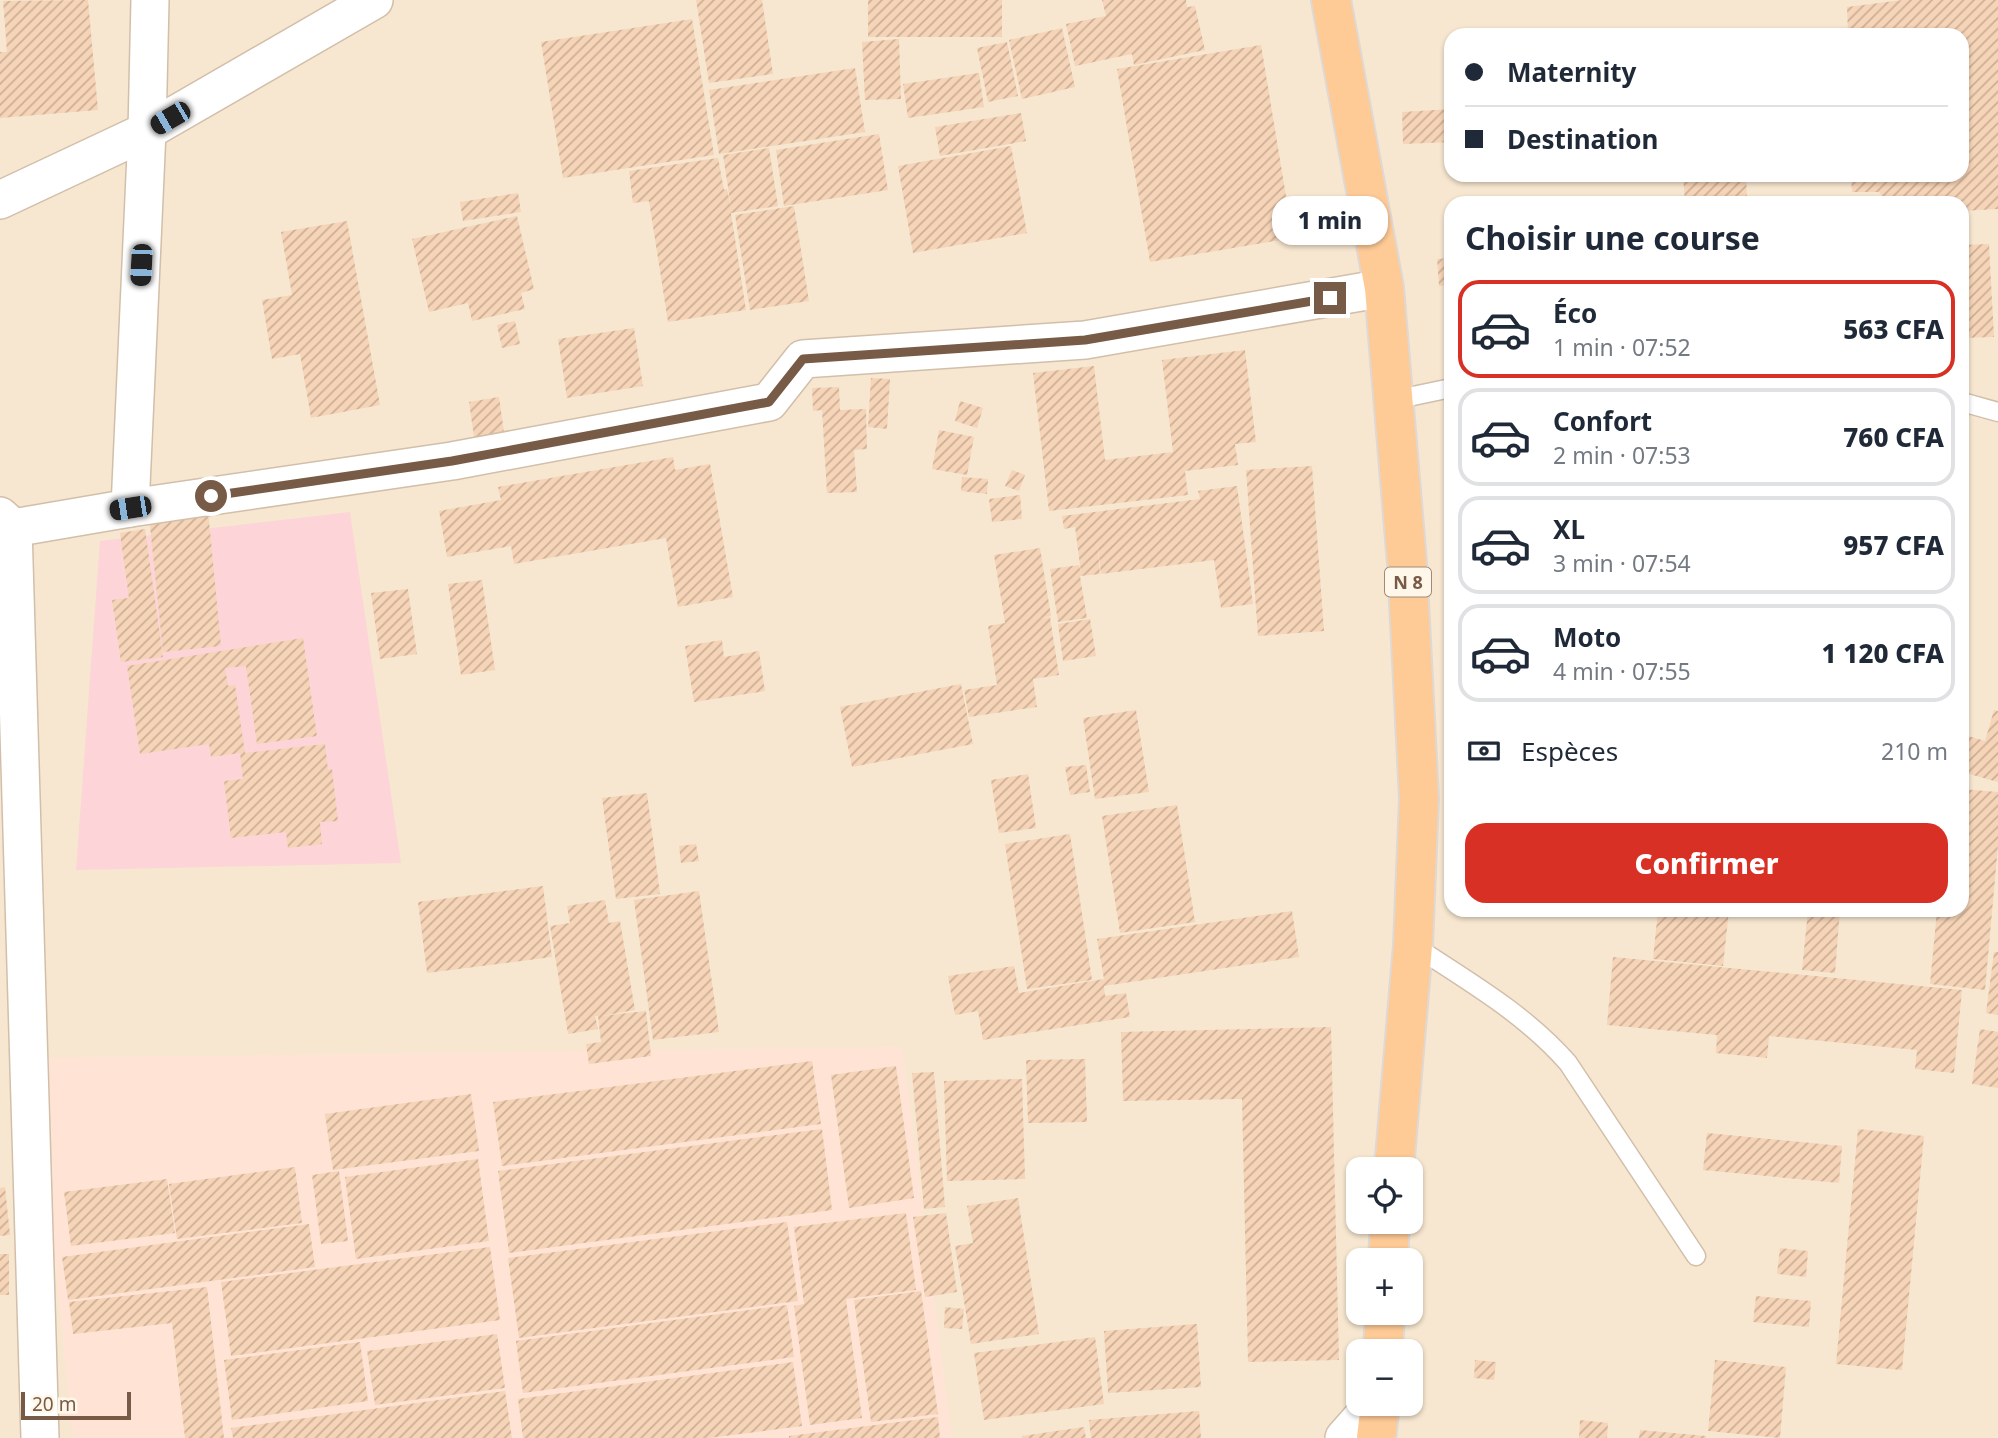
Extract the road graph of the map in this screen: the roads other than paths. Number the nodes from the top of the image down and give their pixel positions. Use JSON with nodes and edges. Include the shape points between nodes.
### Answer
{"nodes":[{"id":1,"x":150,"y":0,"type":"edge"},
{"id":2,"x":374,"y":0,"type":"edge"},
{"id":3,"x":1331,"y":0,"type":"edge"},
{"id":4,"x":147,"y":131,"type":"junction"},
{"id":5,"x":0,"y":201,"type":"edge"},
{"id":6,"x":1384,"y":288,"type":"junction"},
{"id":7,"x":1444,"y":389,"type":"edge"},
{"id":8,"x":1394,"y":400,"type":"junction"},
{"id":9,"x":1969,"y":404,"type":"edge"},
{"id":10,"x":1998,"y":412,"type":"edge"},
{"id":11,"x":130,"y":508,"type":"junction"},
{"id":12,"x":6,"y":522,"type":"edge"},
{"id":13,"x":1413,"y":945,"type":"junction"},
{"id":14,"x":1395,"y":1157,"type":"edge"},
{"id":15,"x":1696,"y":1256,"type":"dead end"},
{"id":16,"x":1365,"y":1416,"type":"edge"},
{"id":17,"x":1377,"y":1416,"type":"edge"},
{"id":18,"x":40,"y":1438,"type":"edge"},
{"id":19,"x":1344,"y":1438,"type":"edge"},
{"id":20,"x":1376,"y":1438,"type":"edge"}],
"edges":[{"from":1,"to":4,"type":"street"},
{"from":2,"to":4,"type":"street"},
{"from":3,"to":6,"type":"highway","number":"N 8"},
{"from":4,"to":5,"type":"street"},
{"from":4,"to":11,"type":"street"},
{"from":6,"to":8,"type":"highway","number":"N 8"},
{"from":6,"to":11,"type":"street","via":[[1085,340],[803,359],[769,402],[452,461]]},
{"from":7,"to":8,"type":"lane"},
{"from":8,"to":13,"type":"highway","number":"N 8","via":[[1419,798]]},
{"from":9,"to":10,"type":"lane"},
{"from":11,"to":12,"type":"street"},
{"from":12,"to":18,"type":"street"},
{"from":13,"to":14,"type":"highway","number":"N 8"},
{"from":13,"to":15,"type":"lane","via":[[1517,1013],[1546,1038],[1568,1063]]},
{"from":16,"to":19,"type":"street"},
{"from":17,"to":20,"type":"highway"}]}
